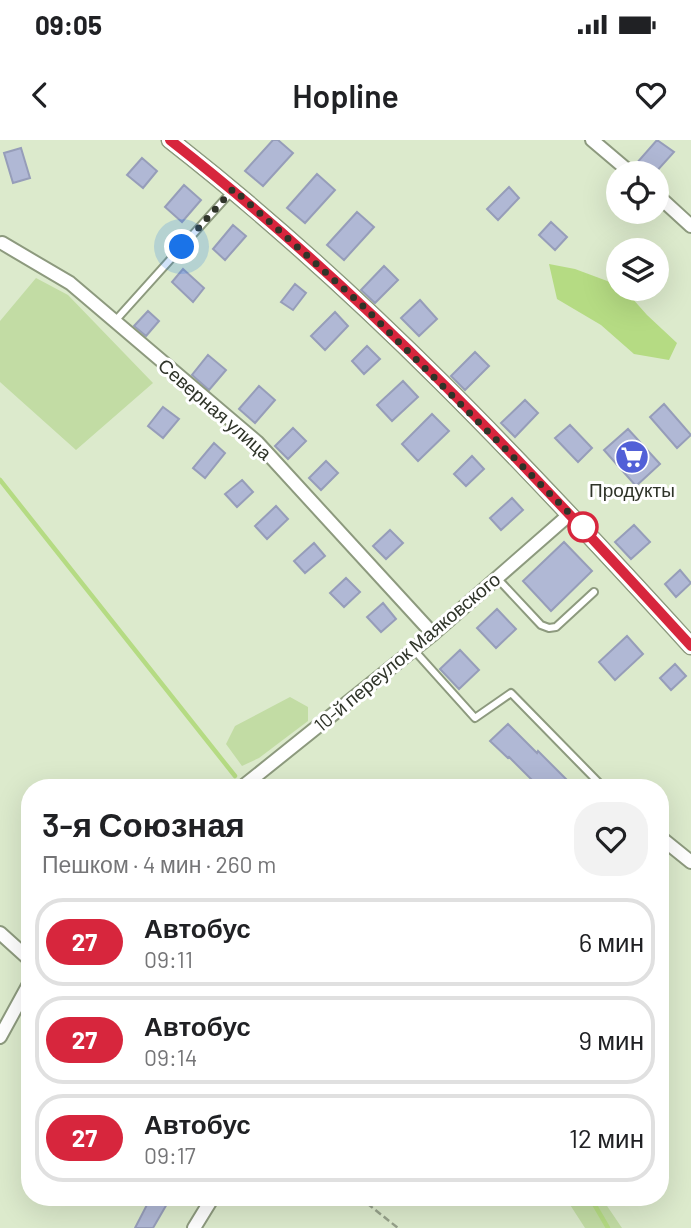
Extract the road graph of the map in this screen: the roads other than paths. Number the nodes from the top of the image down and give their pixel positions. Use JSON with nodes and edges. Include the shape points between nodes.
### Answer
{"nodes":[{"id":1,"x":170,"y":140,"type":"edge"},
{"id":2,"x":592,"y":140,"type":"edge"},
{"id":3,"x":617,"y":161,"type":"edge"},
{"id":4,"x":233,"y":189,"type":"junction"},
{"id":5,"x":669,"y":206,"type":"edge"},
{"id":6,"x":691,"y":226,"type":"edge"},
{"id":7,"x":2,"y":243,"type":"dead end"},
{"id":8,"x":114,"y":323,"type":"junction"},
{"id":9,"x":570,"y":514,"type":"junction"},
{"id":10,"x":497,"y":578,"type":"junction"},
{"id":11,"x":594,"y":592,"type":"dead end"},
{"id":12,"x":433,"y":634,"type":"junction"},
{"id":13,"x":691,"y":646,"type":"edge"},
{"id":14,"x":413,"y":649,"type":"junction"},
{"id":15,"x":252,"y":779,"type":"edge"},
{"id":16,"x":595,"y":779,"type":"edge"},
{"id":17,"x":669,"y":844,"type":"edge"},
{"id":18,"x":691,"y":862,"type":"edge"},
{"id":19,"x":0,"y":933,"type":"edge"},
{"id":20,"x":21,"y":952,"type":"edge"},
{"id":21,"x":21,"y":998,"type":"edge"},
{"id":22,"x":0,"y":1037,"type":"edge"},
{"id":23,"x":207,"y":1206,"type":"edge"},
{"id":24,"x":194,"y":1228,"type":"edge"}],
"edges":[{"from":1,"to":4,"type":"street"},
{"from":2,"to":3,"type":"street"},
{"from":4,"to":8,"type":"lane"},
{"from":4,"to":9,"type":"street","via":[[363,306]]},
{"from":5,"to":6,"type":"street"},
{"from":7,"to":8,"type":"street","name":"Северная улица","via":[[69,283]]},
{"from":8,"to":12,"type":"street","name":"Северная улица","via":[[257,443]]},
{"from":9,"to":10,"type":"street","name":"10-й переулок Маяковского"},
{"from":9,"to":13,"type":"street"},
{"from":10,"to":11,"type":"lane","via":[[549,628],[556,627]]},
{"from":10,"to":12,"type":"street","name":"10-й переулок Маяковского"},
{"from":12,"to":14,"type":"street","name":"10-й переулок Маяковского"},
{"from":14,"to":15,"type":"street","name":"10-й переулок Маяковского"},
{"from":14,"to":16,"type":"lane","via":[[475,718],[511,693]]},
{"from":17,"to":18,"type":"street"},
{"from":19,"to":20,"type":"street"},
{"from":21,"to":22,"type":"street"},
{"from":23,"to":24,"type":"street"}]}
